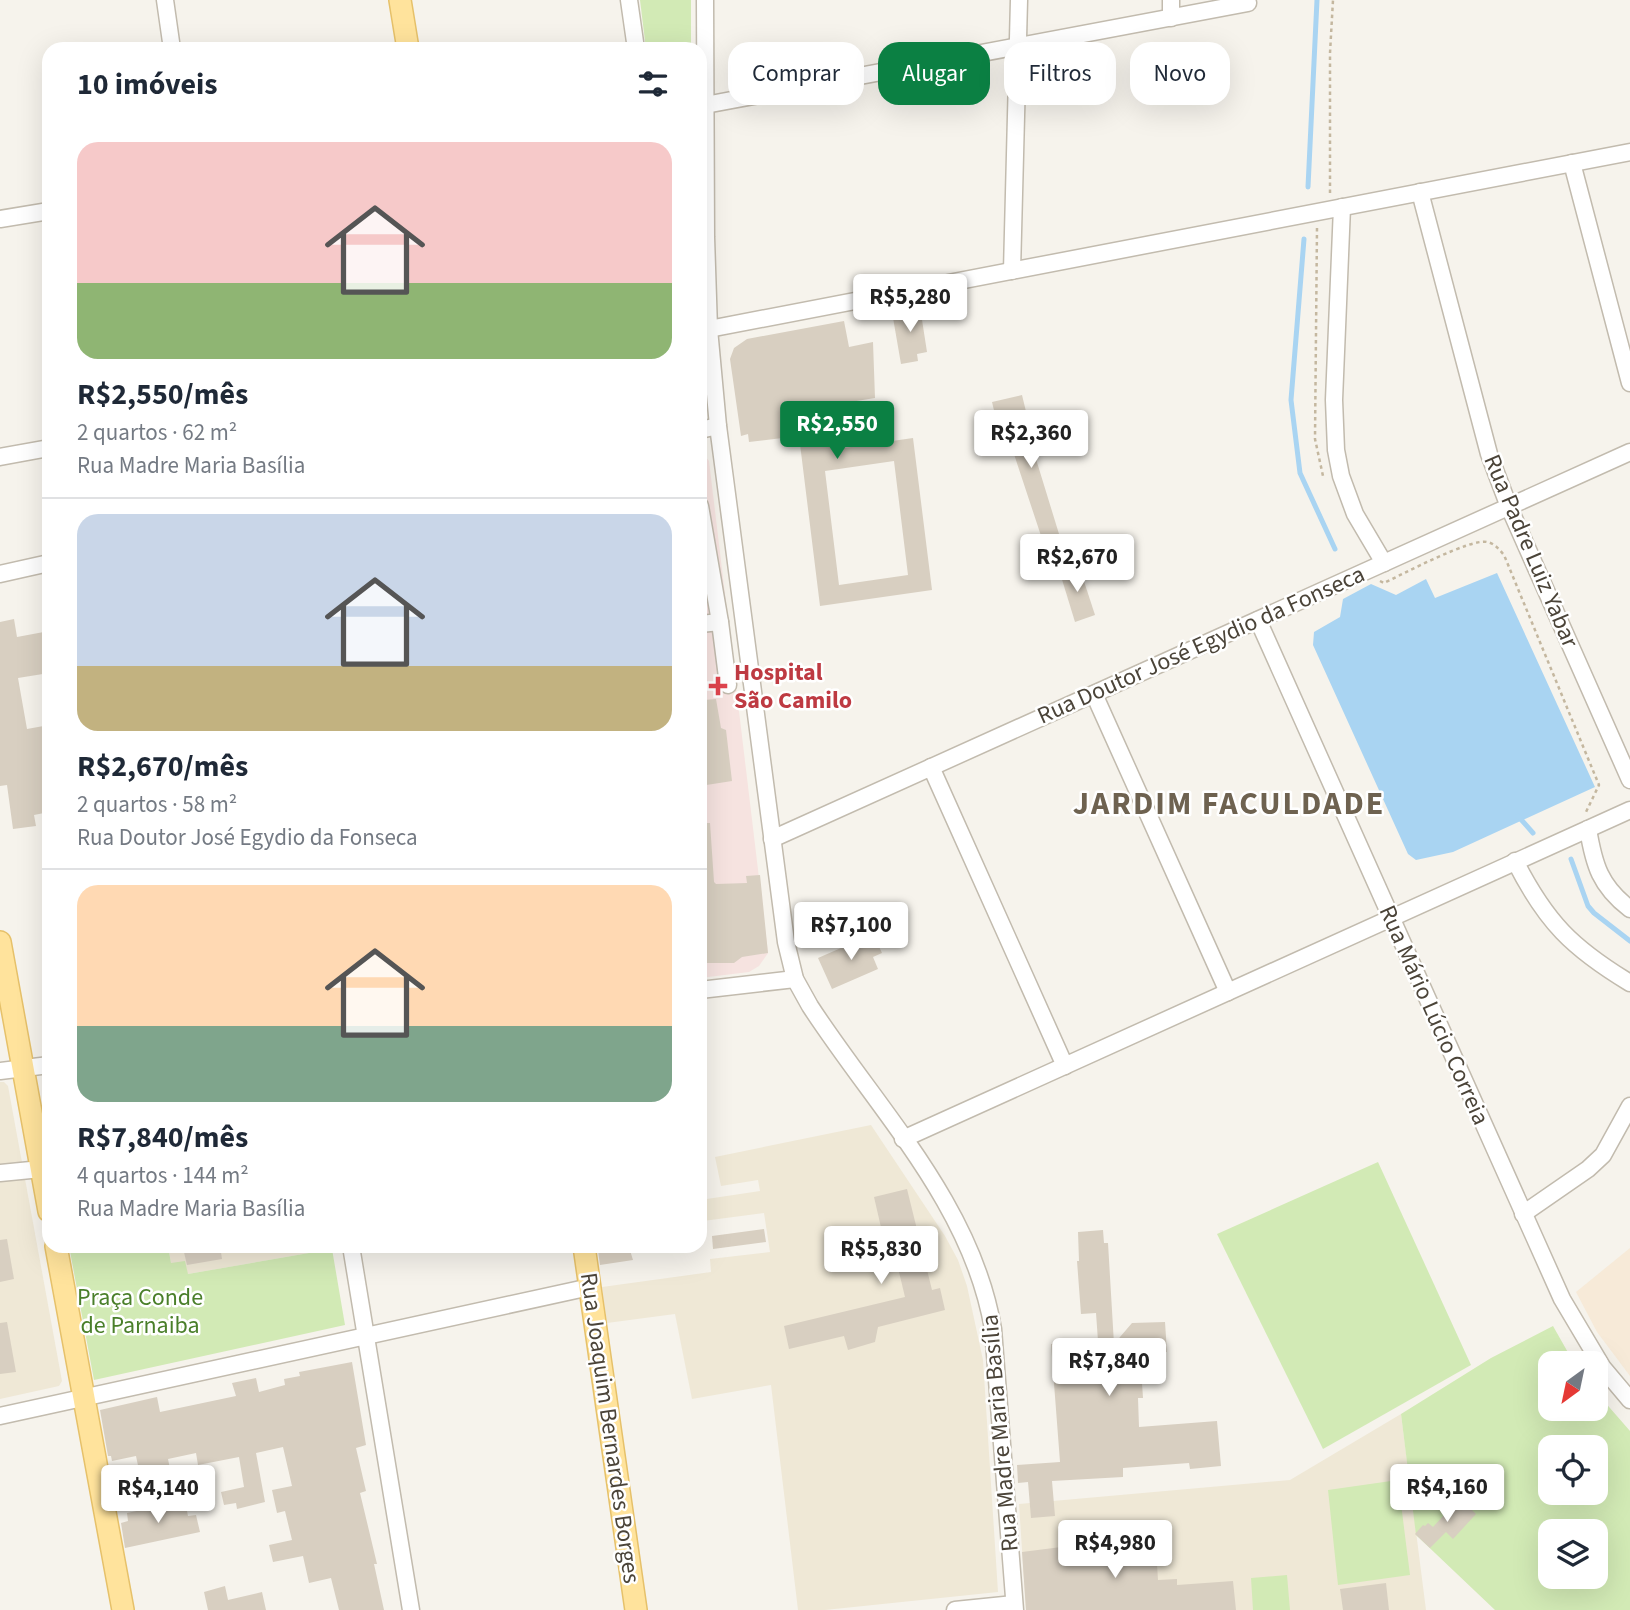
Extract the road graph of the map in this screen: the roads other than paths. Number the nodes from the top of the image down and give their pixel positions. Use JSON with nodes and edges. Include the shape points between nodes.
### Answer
{"nodes":[{"id":1,"x":164,"y":0,"type":"edge"},
{"id":2,"x":400,"y":0,"type":"edge"},
{"id":3,"x":629,"y":0,"type":"edge"},
{"id":4,"x":705,"y":0,"type":"edge"},
{"id":5,"x":1018,"y":0,"type":"edge"},
{"id":6,"x":1171,"y":0,"type":"edge"},
{"id":7,"x":1248,"y":4,"type":"dead end"},
{"id":8,"x":1171,"y":18,"type":"junction"},
{"id":9,"x":171,"y":42,"type":"edge"},
{"id":10,"x":407,"y":42,"type":"edge"},
{"id":11,"x":635,"y":42,"type":"edge"},
{"id":12,"x":704,"y":42,"type":"edge"},
{"id":13,"x":1018,"y":42,"type":"edge"},
{"id":14,"x":1044,"y":42,"type":"edge"},
{"id":15,"x":1004,"y":50,"type":"edge"},
{"id":16,"x":707,"y":105,"type":"edge"},
{"id":17,"x":1016,"y":105,"type":"edge"},
{"id":18,"x":1630,"y":152,"type":"edge"},
{"id":19,"x":1572,"y":163,"type":"junction"},
{"id":20,"x":1420,"y":192,"type":"junction"},
{"id":21,"x":1342,"y":207,"type":"junction"},
{"id":22,"x":42,"y":212,"type":"edge"},
{"id":23,"x":0,"y":219,"type":"edge"},
{"id":24,"x":707,"y":268,"type":"edge"},
{"id":25,"x":1012,"y":271,"type":"junction"},
{"id":26,"x":709,"y":329,"type":"junction"},
{"id":27,"x":1630,"y":383,"type":"edge"},
{"id":28,"x":718,"y":426,"type":"junction"},
{"id":29,"x":707,"y":428,"type":"edge"},
{"id":30,"x":42,"y":449,"type":"edge"},
{"id":31,"x":1630,"y":452,"type":"edge"},
{"id":32,"x":0,"y":457,"type":"edge"},
{"id":33,"x":1508,"y":507,"type":"junction"},
{"id":34,"x":707,"y":547,"type":"edge"},
{"id":35,"x":1384,"y":563,"type":"junction"},
{"id":36,"x":42,"y":565,"type":"edge"},
{"id":37,"x":0,"y":574,"type":"edge"},
{"id":38,"x":1258,"y":620,"type":"junction"},
{"id":39,"x":720,"y":622,"type":"junction"},
{"id":40,"x":707,"y":623,"type":"edge"},
{"id":41,"x":728,"y":685,"type":"dead end"},
{"id":42,"x":1094,"y":694,"type":"junction"},
{"id":43,"x":931,"y":767,"type":"junction"},
{"id":44,"x":1630,"y":780,"type":"edge"},
{"id":45,"x":1630,"y":810,"type":"edge"},
{"id":46,"x":1581,"y":832,"type":"junction"},
{"id":47,"x":772,"y":839,"type":"junction"},
{"id":48,"x":1515,"y":861,"type":"junction"},
{"id":49,"x":1630,"y":909,"type":"edge"},
{"id":50,"x":1391,"y":919,"type":"junction"},
{"id":51,"x":0,"y":942,"type":"edge"},
{"id":52,"x":795,"y":979,"type":"junction"},
{"id":53,"x":1630,"y":983,"type":"edge"},
{"id":54,"x":707,"y":989,"type":"edge"},
{"id":55,"x":1228,"y":992,"type":"junction"},
{"id":56,"x":42,"y":1066,"type":"edge"},
{"id":57,"x":1065,"y":1066,"type":"junction"},
{"id":58,"x":22,"y":1068,"type":"junction"},
{"id":59,"x":0,"y":1070,"type":"edge"},
{"id":60,"x":1630,"y":1106,"type":"edge"},
{"id":61,"x":903,"y":1139,"type":"junction"},
{"id":62,"x":41,"y":1169,"type":"junction"},
{"id":63,"x":0,"y":1173,"type":"edge"},
{"id":64,"x":42,"y":1174,"type":"edge"},
{"id":65,"x":1523,"y":1214,"type":"junction"},
{"id":66,"x":56,"y":1253,"type":"edge"},
{"id":67,"x":352,"y":1253,"type":"edge"},
{"id":68,"x":585,"y":1253,"type":"edge"},
{"id":69,"x":590,"y":1287,"type":"junction"},
{"id":70,"x":364,"y":1337,"type":"junction"},
{"id":71,"x":84,"y":1398,"type":"junction"},
{"id":72,"x":1630,"y":1400,"type":"edge"},
{"id":73,"x":0,"y":1416,"type":"edge"},
{"id":74,"x":1014,"y":1607,"type":"edge"},
{"id":75,"x":974,"y":1609,"type":"edge"},
{"id":76,"x":123,"y":1610,"type":"edge"},
{"id":77,"x":411,"y":1610,"type":"edge"},
{"id":78,"x":636,"y":1610,"type":"edge"},
{"id":79,"x":955,"y":1610,"type":"edge"}],
"edges":[{"from":1,"to":9,"type":"street"},
{"from":2,"to":10,"type":"main road"},
{"from":3,"to":11,"type":"street"},
{"from":4,"to":12,"type":"street","name":"Rua Madre Maria Basília"},
{"from":5,"to":13,"type":"street"},
{"from":6,"to":8,"type":"street"},
{"from":7,"to":8,"type":"street"},
{"from":8,"to":14,"type":"street"},
{"from":15,"to":16,"type":"street"},
{"from":17,"to":25,"type":"street"},
{"from":18,"to":19,"type":"street"},
{"from":19,"to":20,"type":"street"},
{"from":19,"to":27,"type":"street"},
{"from":20,"to":21,"type":"street"},
{"from":20,"to":33,"type":"street","name":"Rua Padre Luiz Yabar","via":[[1489,454]]},
{"from":21,"to":25,"type":"street"},
{"from":21,"to":35,"type":"street","via":[[1336,450],[1355,514]]},
{"from":22,"to":23,"type":"street"},
{"from":24,"to":26,"type":"street","name":"Rua Madre Maria Basília"},
{"from":25,"to":26,"type":"street"},
{"from":26,"to":28,"type":"street","name":"Rua Madre Maria Basília"},
{"from":28,"to":29,"type":"street"},
{"from":28,"to":47,"type":"street","name":"Rua Madre Maria Basília"},
{"from":30,"to":32,"type":"street"},
{"from":31,"to":33,"type":"street","name":"Rua Doutor José Egydio da Fonseca"},
{"from":33,"to":35,"type":"street","name":"Rua Doutor José Egydio da Fonseca"},
{"from":33,"to":44,"type":"street","name":"Rua Padre Luiz Yabar"},
{"from":34,"to":39,"type":"street"},
{"from":35,"to":38,"type":"street","name":"Rua Doutor José Egydio da Fonseca"},
{"from":36,"to":37,"type":"street"},
{"from":38,"to":42,"type":"street","name":"Rua Doutor José Egydio da Fonseca"},
{"from":38,"to":50,"type":"street","name":"Rua Mário Lúcio Correia"},
{"from":39,"to":40,"type":"street"},
{"from":39,"to":41,"type":"street"},
{"from":42,"to":43,"type":"street","name":"Rua Doutor José Egydio da Fonseca"},
{"from":42,"to":55,"type":"street"},
{"from":43,"to":47,"type":"street","name":"Rua Doutor José Egydio da Fonseca"},
{"from":43,"to":57,"type":"street"},
{"from":45,"to":46,"type":"street"},
{"from":46,"to":48,"type":"street"},
{"from":46,"to":49,"type":"street","via":[[1597,871]]},
{"from":47,"to":52,"type":"street","name":"Rua Madre Maria Basília","via":[[783,929]]},
{"from":48,"to":50,"type":"street"},
{"from":48,"to":53,"type":"street","via":[[1552,923],[1573,945]]},
{"from":50,"to":55,"type":"street"},
{"from":50,"to":65,"type":"street","name":"Rua Mário Lúcio Correia"},
{"from":51,"to":58,"type":"main road"},
{"from":52,"to":54,"type":"street"},
{"from":52,"to":61,"type":"street","name":"Rua Madre Maria Basília"},
{"from":55,"to":57,"type":"street"},
{"from":56,"to":58,"type":"street"},
{"from":57,"to":61,"type":"street"},
{"from":58,"to":59,"type":"street"},
{"from":58,"to":62,"type":"main road"},
{"from":60,"to":65,"type":"street","via":[[1603,1155]]},
{"from":61,"to":74,"type":"street","name":"Rua Madre Maria Basília","via":[[952,1212],[988,1300]]},
{"from":62,"to":63,"type":"street"},
{"from":62,"to":64,"type":"main road"},
{"from":65,"to":72,"type":"street","name":"Rua Mário Lúcio Correia","via":[[1571,1316],[1603,1368]]},
{"from":66,"to":71,"type":"main road"},
{"from":67,"to":70,"type":"street"},
{"from":68,"to":69,"type":"main road","name":"Rua Joaquim Bernardes Borges"},
{"from":69,"to":70,"type":"street"},
{"from":69,"to":78,"type":"main road","name":"Rua Joaquim Bernardes Borges"},
{"from":70,"to":71,"type":"street"},
{"from":70,"to":77,"type":"street"},
{"from":71,"to":73,"type":"street"},
{"from":71,"to":76,"type":"main road"},
{"from":74,"to":75,"type":"street"},
{"from":75,"to":79,"type":"street"}]}
